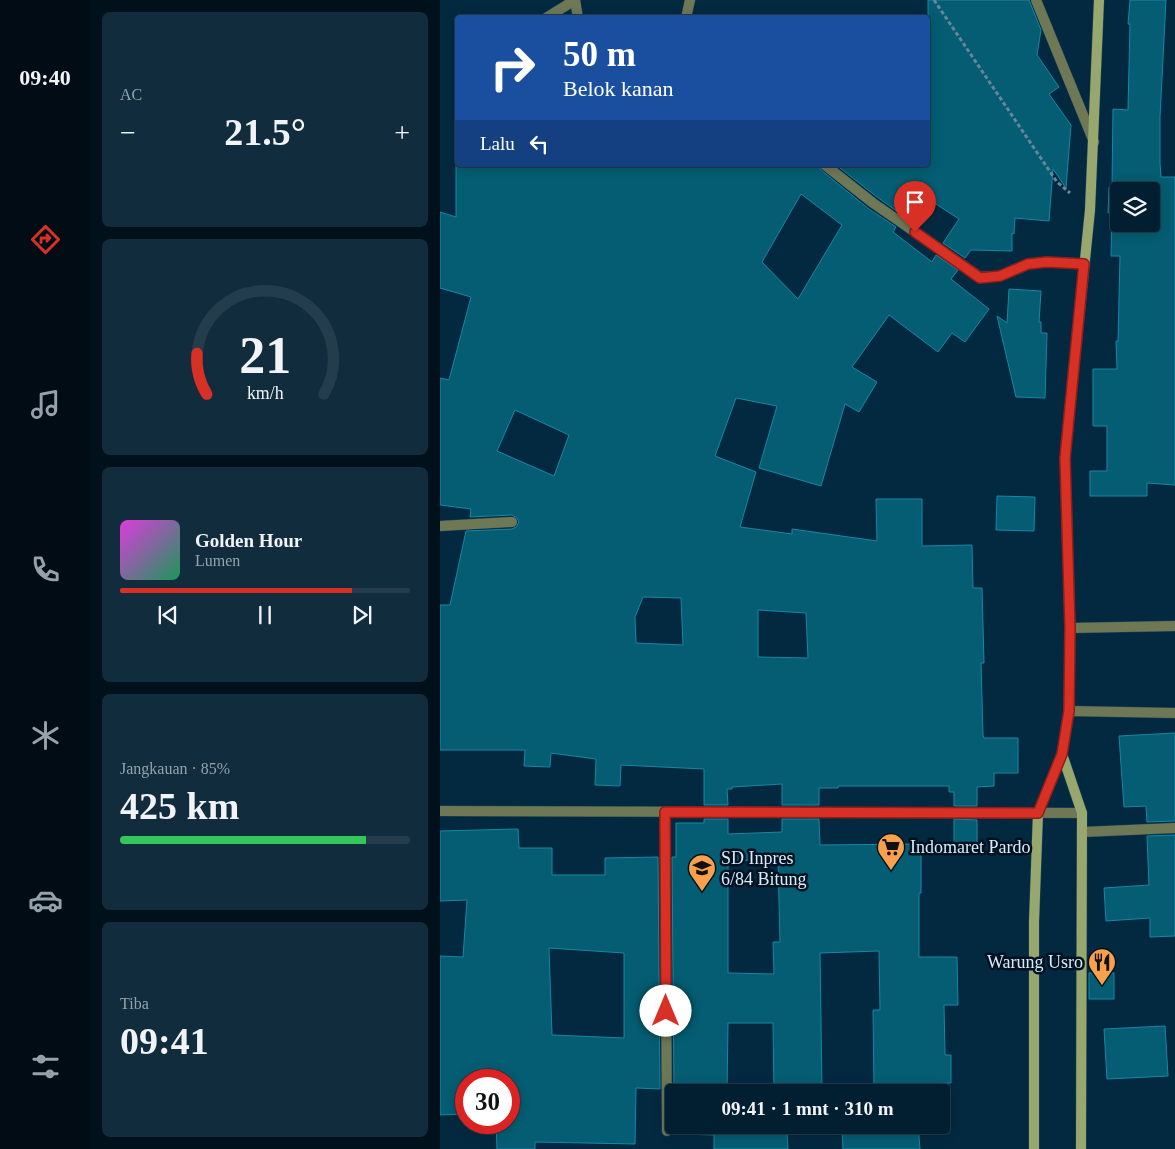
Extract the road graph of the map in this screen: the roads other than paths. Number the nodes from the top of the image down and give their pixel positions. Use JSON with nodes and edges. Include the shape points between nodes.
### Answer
{"nodes":[{"id":1,"x":575,"y":0,"type":"edge"},
{"id":2,"x":690,"y":0,"type":"edge"},
{"id":3,"x":1036,"y":0,"type":"edge"},
{"id":4,"x":1099,"y":0,"type":"edge"},
{"id":5,"x":551,"y":15,"type":"edge"},
{"id":6,"x":578,"y":15,"type":"edge"},
{"id":7,"x":687,"y":15,"type":"edge"},
{"id":8,"x":1094,"y":143,"type":"junction"},
{"id":9,"x":828,"y":167,"type":"edge"},
{"id":10,"x":1084,"y":264,"type":"junction"},
{"id":11,"x":512,"y":522,"type":"dead end"},
{"id":12,"x":440,"y":526,"type":"edge"},
{"id":13,"x":1175,"y":626,"type":"edge"},
{"id":14,"x":1070,"y":628,"type":"junction"},
{"id":15,"x":1069,"y":711,"type":"junction"},
{"id":16,"x":1175,"y":713,"type":"edge"},
{"id":17,"x":1062,"y":754,"type":"junction"},
{"id":18,"x":440,"y":811,"type":"edge"},
{"id":19,"x":665,"y":812,"type":"junction"},
{"id":20,"x":1038,"y":813,"type":"junction"},
{"id":21,"x":1082,"y":813,"type":"junction"},
{"id":22,"x":1175,"y":828,"type":"edge"},
{"id":23,"x":1082,"y":832,"type":"junction"},
{"id":24,"x":667,"y":1084,"type":"edge"},
{"id":25,"x":1034,"y":1149,"type":"edge"},
{"id":26,"x":1081,"y":1149,"type":"edge"}],
"edges":[{"from":1,"to":5,"type":"street"},
{"from":1,"to":6,"type":"street"},
{"from":2,"to":7,"type":"street"},
{"from":3,"to":8,"type":"street"},
{"from":4,"to":8,"type":"street"},
{"from":8,"to":10,"type":"street"},
{"from":9,"to":10,"type":"street","via":[[980,278],[1000,276],[1028,264]]},
{"from":10,"to":14,"type":"street","via":[[1065,458]]},
{"from":11,"to":12,"type":"street"},
{"from":13,"to":14,"type":"street"},
{"from":14,"to":15,"type":"street"},
{"from":15,"to":16,"type":"street"},
{"from":15,"to":17,"type":"street"},
{"from":17,"to":20,"type":"street"},
{"from":17,"to":21,"type":"street"},
{"from":18,"to":19,"type":"street"},
{"from":19,"to":20,"type":"street"},
{"from":19,"to":24,"type":"street"},
{"from":20,"to":21,"type":"street"},
{"from":20,"to":25,"type":"street","via":[[1034,922]]},
{"from":21,"to":23,"type":"street"},
{"from":22,"to":23,"type":"street"},
{"from":23,"to":26,"type":"street"}]}
